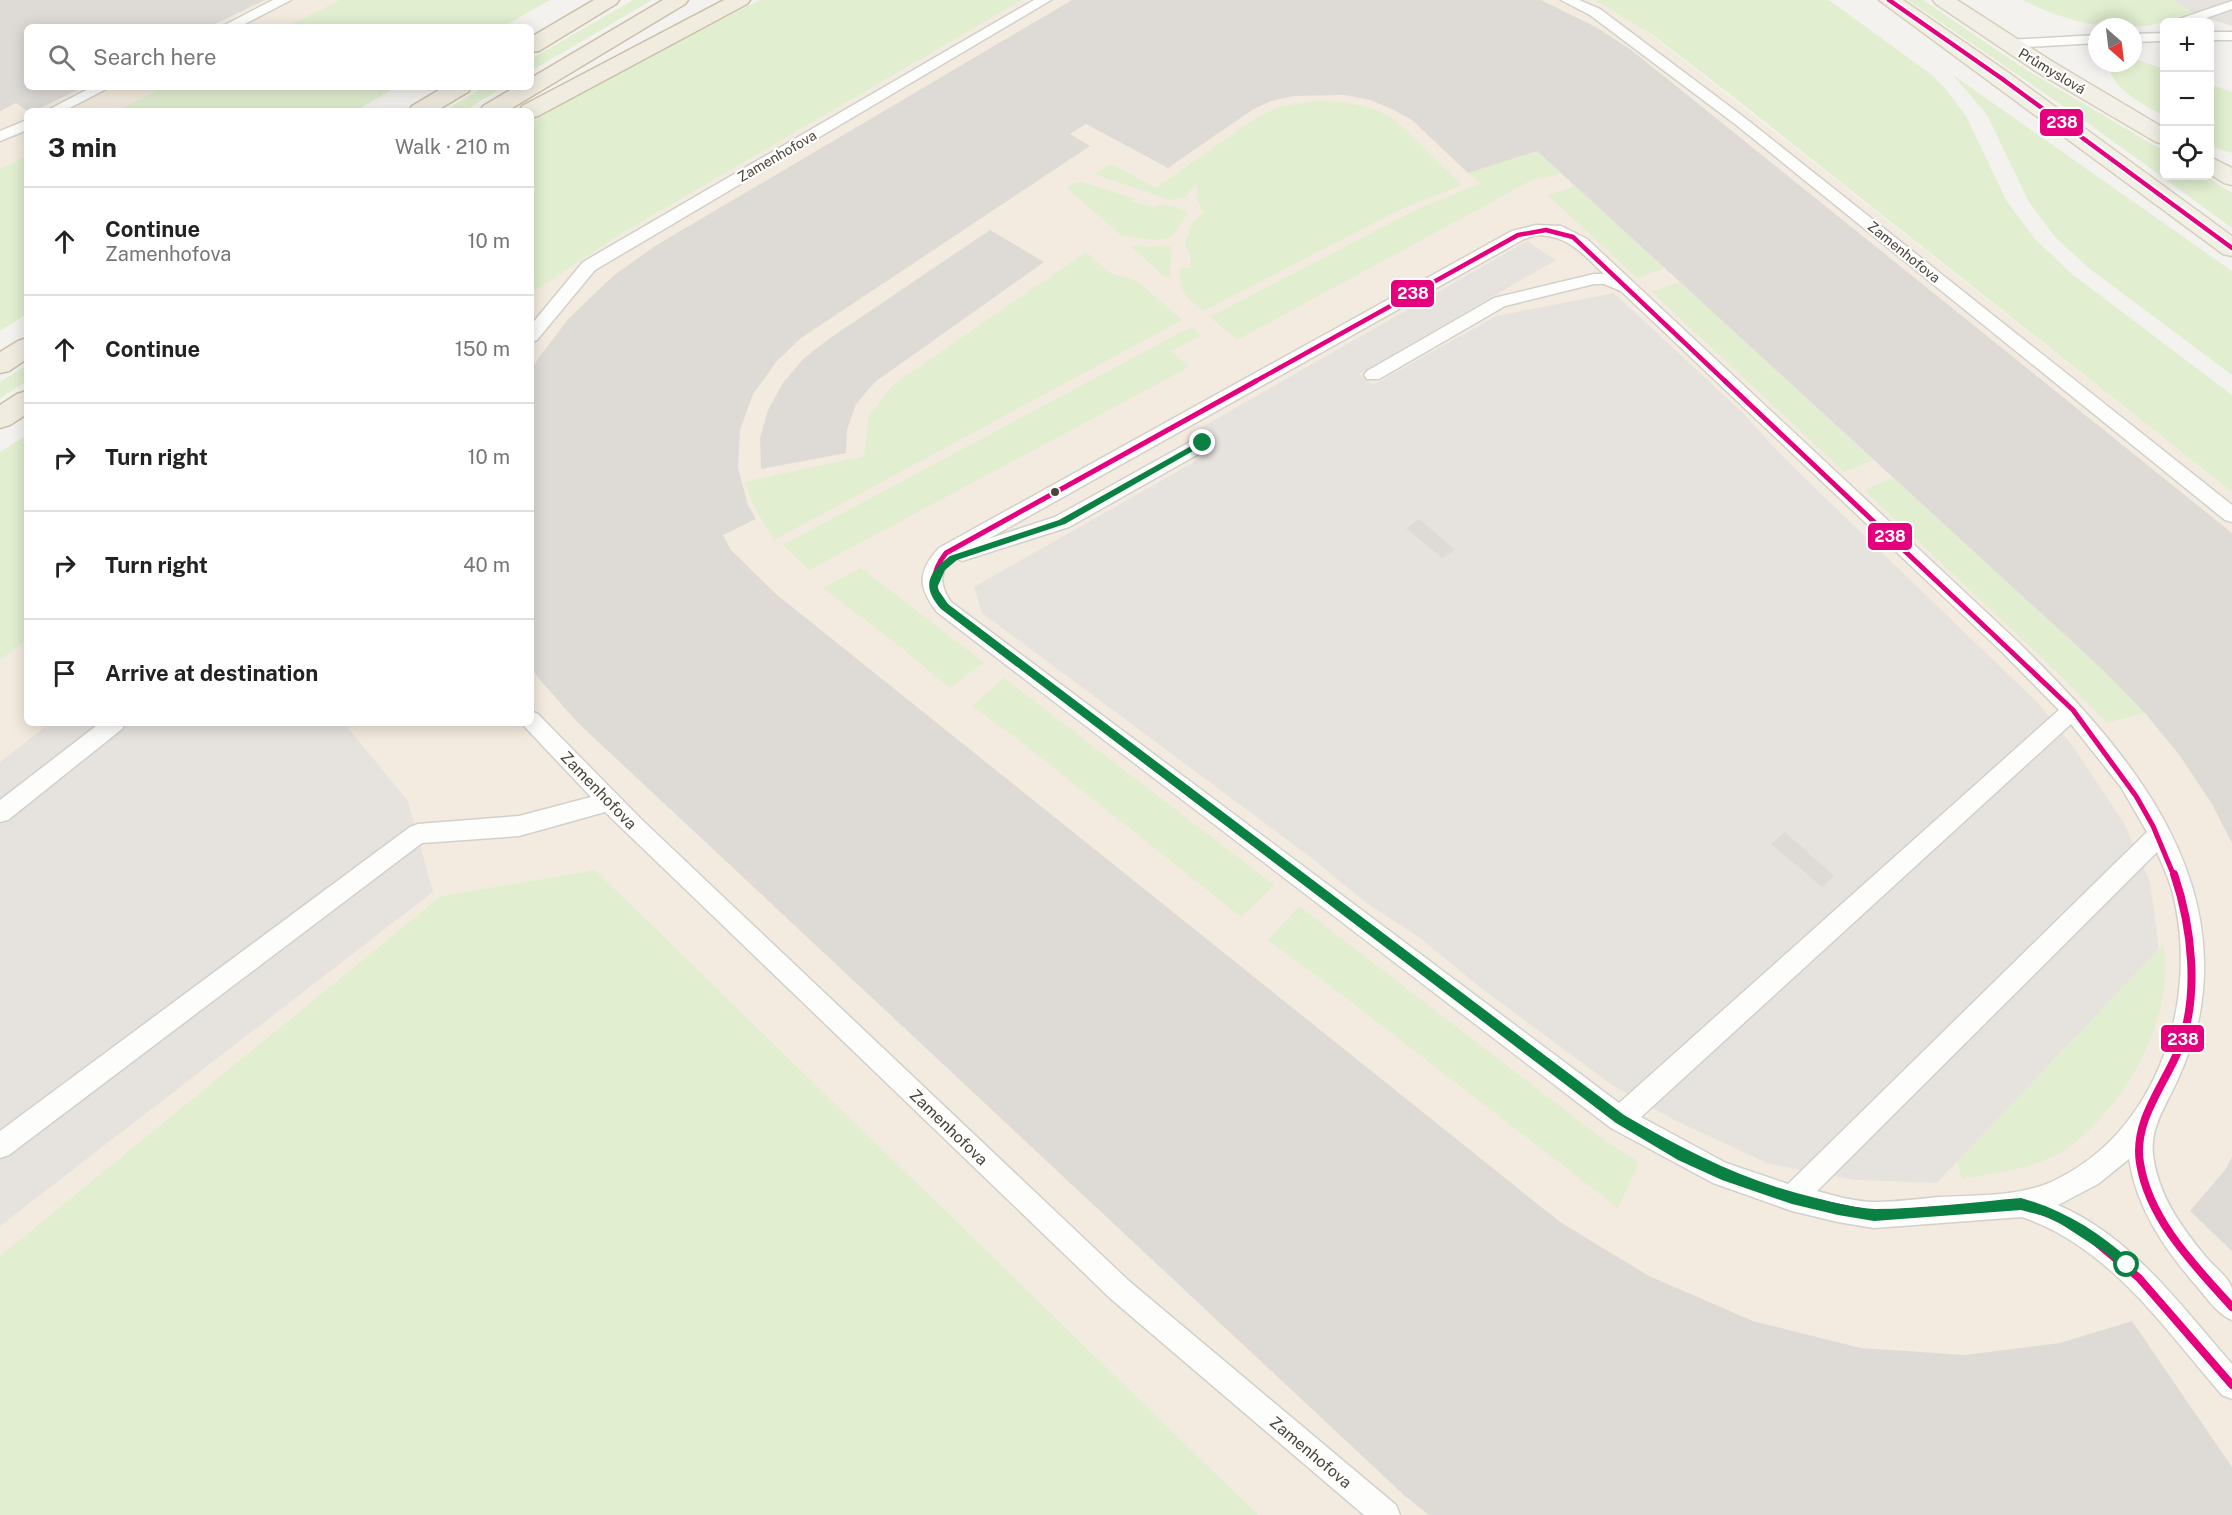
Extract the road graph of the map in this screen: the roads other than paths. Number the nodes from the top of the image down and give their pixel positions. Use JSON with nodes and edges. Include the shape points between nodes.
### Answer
{"nodes":[{"id":1,"x":284,"y":0,"type":"edge"},
{"id":2,"x":609,"y":0,"type":"edge"},
{"id":3,"x":678,"y":0,"type":"edge"},
{"id":4,"x":740,"y":0,"type":"edge"},
{"id":5,"x":1044,"y":0,"type":"edge"},
{"id":6,"x":1568,"y":0,"type":"edge"},
{"id":7,"x":1889,"y":0,"type":"edge"},
{"id":8,"x":1942,"y":0,"type":"edge"},
{"id":9,"x":2223,"y":4,"type":"edge"},
{"id":10,"x":2193,"y":18,"type":"edge"},
{"id":11,"x":234,"y":24,"type":"edge"},
{"id":12,"x":2160,"y":33,"type":"edge"},
{"id":13,"x":2214,"y":36,"type":"edge"},
{"id":14,"x":2232,"y":36,"type":"edge"},
{"id":15,"x":2160,"y":37,"type":"edge"},
{"id":16,"x":2142,"y":38,"type":"edge"},
{"id":17,"x":2149,"y":38,"type":"junction"},
{"id":18,"x":2088,"y":40,"type":"edge"},
{"id":19,"x":534,"y":44,"type":"edge"},
{"id":20,"x":2009,"y":44,"type":"junction"},
{"id":21,"x":534,"y":85,"type":"edge"},
{"id":22,"x":97,"y":90,"type":"edge"},
{"id":23,"x":455,"y":90,"type":"edge"},
{"id":24,"x":526,"y":90,"type":"edge"},
{"id":25,"x":60,"y":108,"type":"edge"},
{"id":26,"x":425,"y":108,"type":"edge"},
{"id":27,"x":496,"y":108,"type":"edge"},
{"id":28,"x":534,"y":109,"type":"edge"},
{"id":29,"x":24,"y":125,"type":"edge"},
{"id":30,"x":2160,"y":135,"type":"edge"},
{"id":31,"x":0,"y":137,"type":"edge"},
{"id":32,"x":2214,"y":164,"type":"edge"},
{"id":33,"x":2214,"y":166,"type":"edge"},
{"id":34,"x":2232,"y":170,"type":"edge"},
{"id":35,"x":2232,"y":178,"type":"edge"},
{"id":36,"x":2232,"y":248,"type":"edge"},
{"id":37,"x":1630,"y":290,"type":"junction"},
{"id":38,"x":534,"y":332,"type":"edge"},
{"id":39,"x":24,"y":349,"type":"edge"},
{"id":40,"x":0,"y":364,"type":"edge"},
{"id":41,"x":1373,"y":375,"type":"dead end"},
{"id":42,"x":24,"y":403,"type":"edge"},
{"id":43,"x":0,"y":418,"type":"edge"},
{"id":44,"x":1203,"y":443,"type":"dead end"},
{"id":45,"x":2232,"y":514,"type":"edge"},
{"id":46,"x":932,"y":588,"type":"junction"},
{"id":47,"x":2073,"y":710,"type":"junction"},
{"id":48,"x":534,"y":723,"type":"edge"},
{"id":49,"x":112,"y":726,"type":"edge"},
{"id":50,"x":610,"y":801,"type":"junction"},
{"id":51,"x":0,"y":813,"type":"edge"},
{"id":52,"x":2159,"y":835,"type":"junction"},
{"id":53,"x":1620,"y":1119,"type":"junction"},
{"id":54,"x":2142,"y":1125,"type":"junction"},
{"id":55,"x":0,"y":1146,"type":"edge"},
{"id":56,"x":1792,"y":1198,"type":"junction"},
{"id":57,"x":2021,"y":1204,"type":"junction"},
{"id":58,"x":2232,"y":1307,"type":"edge"},
{"id":59,"x":2232,"y":1385,"type":"edge"},
{"id":60,"x":1386,"y":1515,"type":"edge"}],
"edges":[{"from":1,"to":11,"type":"lane"},
{"from":2,"to":19,"type":"highway"},
{"from":3,"to":21,"type":"highway"},
{"from":4,"to":28,"type":"highway"},
{"from":5,"to":38,"type":"lane","name":"Zamenhofova","via":[[589,266]]},
{"from":6,"to":45,"type":"lane","name":"Zamenhofova","via":[[1595,12],[1740,121]]},
{"from":7,"to":36,"type":"main road","name":"Průmyslová"},
{"from":8,"to":20,"type":"main road","name":"Průmyslová"},
{"from":9,"to":10,"type":"lane"},
{"from":12,"to":17,"type":"lane"},
{"from":13,"to":14,"type":"lane"},
{"from":15,"to":17,"type":"lane"},
{"from":16,"to":17,"type":"lane"},
{"from":18,"to":20,"type":"lane"},
{"from":20,"to":30,"type":"main road","name":"Průmyslová"},
{"from":22,"to":25,"type":"lane"},
{"from":23,"to":26,"type":"highway"},
{"from":24,"to":27,"type":"highway"},
{"from":29,"to":31,"type":"lane"},
{"from":32,"to":34,"type":"lane"},
{"from":33,"to":35,"type":"main road"},
{"from":37,"to":41,"type":"lane","via":[[1606,279],[1594,279],[1515,296]]},
{"from":37,"to":46,"type":"lane","via":[[1581,243],[1565,233],[1536,230],[1518,235],[946,553],[935,563]]},
{"from":37,"to":47,"type":"lane"},
{"from":39,"to":40,"type":"highway"},
{"from":42,"to":43,"type":"highway"},
{"from":44,"to":46,"type":"lane","via":[[1062,522],[953,558],[942,567]]},
{"from":46,"to":53,"type":"lane","via":[[944,607]]},
{"from":47,"to":52,"type":"lane","via":[[2127,780]]},
{"from":47,"to":53,"type":"lane"},
{"from":48,"to":50,"type":"lane","name":"Zamenhofova"},
{"from":49,"to":51,"type":"lane"},
{"from":50,"to":55,"type":"lane","via":[[519,826],[418,834]]},
{"from":50,"to":60,"type":"lane","name":"Zamenhofova","via":[[1120,1290]]},
{"from":52,"to":54,"type":"lane","via":[[2181,884],[2190,925],[2190,1008],[2180,1046]]},
{"from":52,"to":56,"type":"lane"},
{"from":53,"to":56,"type":"lane","via":[[1722,1174]]},
{"from":54,"to":57,"type":"lane","via":[[2114,1155],[2072,1185]]},
{"from":54,"to":58,"type":"lane","via":[[2140,1162],[2154,1205],[2187,1254]]},
{"from":56,"to":57,"type":"lane","via":[[1874,1215]]},
{"from":57,"to":59,"type":"lane","via":[[2065,1220],[2108,1248]]}]}
